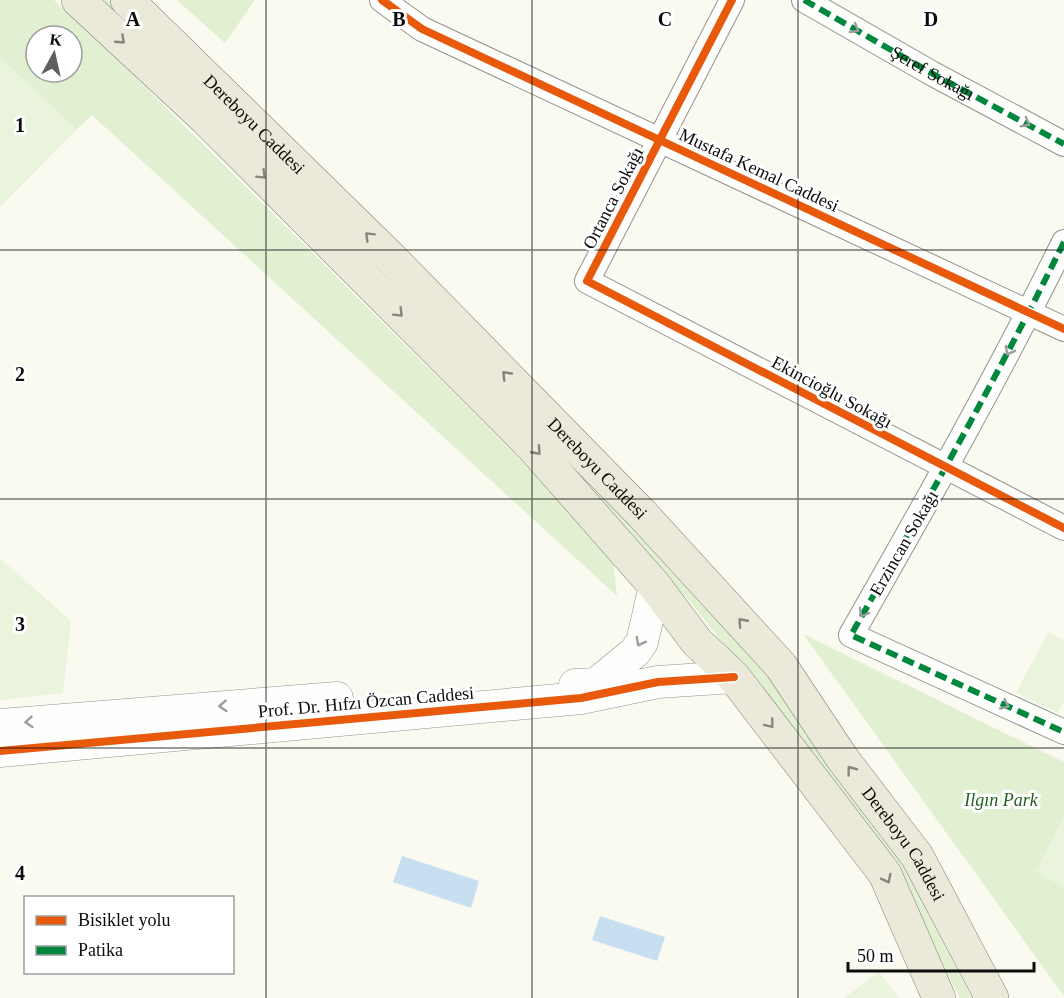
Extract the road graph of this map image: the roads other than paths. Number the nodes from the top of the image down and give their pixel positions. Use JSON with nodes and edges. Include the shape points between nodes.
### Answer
{"nodes":[{"id":1,"x":78,"y":0,"type":"edge"},
{"id":2,"x":128,"y":0,"type":"edge"},
{"id":3,"x":382,"y":0,"type":"edge"},
{"id":4,"x":732,"y":0,"type":"edge"},
{"id":5,"x":804,"y":0,"type":"edge"},
{"id":6,"x":660,"y":141,"type":"junction"},
{"id":7,"x":1064,"y":144,"type":"edge"},
{"id":8,"x":1064,"y":242,"type":"edge"},
{"id":9,"x":587,"y":281,"type":"joint"},
{"id":10,"x":1030,"y":312,"type":"junction"},
{"id":11,"x":1064,"y":329,"type":"edge"},
{"id":12,"x":946,"y":468,"type":"junction"},
{"id":13,"x":1064,"y":528,"type":"edge"},
{"id":14,"x":655,"y":586,"type":"junction"},
{"id":15,"x":734,"y":677,"type":"junction"},
{"id":16,"x":0,"y":725,"type":"edge"},
{"id":17,"x":1064,"y":732,"type":"edge"},
{"id":18,"x":0,"y":751,"type":"edge"},
{"id":19,"x":939,"y":998,"type":"edge"},
{"id":20,"x":992,"y":998,"type":"edge"}],
"edges":[{"from":1,"to":14,"type":"main road","name":"Dereboyu Caddesi","one_way":true,"via":[[206,119],[524,438]]},
{"from":20,"to":2,"type":"main road","name":"Dereboyu Caddesi","one_way":true,"via":[[917,856],[842,758],[781,666],[642,514],[400,267]]},
{"from":3,"to":6,"type":"street","name":"Mustafa Kemal Caddesi","via":[[422,29]]},
{"from":4,"to":6,"type":"street","name":"Ortanca Sokağı"},
{"from":5,"to":7,"type":"street","name":"Şeref Sokağı","one_way":true},
{"from":6,"to":9,"type":"street","name":"Ortanca Sokağı"},
{"from":6,"to":10,"type":"street","name":"Mustafa Kemal Caddesi"},
{"from":8,"to":10,"type":"street","name":"Erzincan Sokağı"},
{"from":9,"to":12,"type":"street","name":"Ekincioğlu Sokağı"},
{"from":10,"to":11,"type":"street","name":"Mustafa Kemal Caddesi"},
{"from":10,"to":12,"type":"street","name":"Erzincan Sokağı","one_way":true},
{"from":12,"to":13,"type":"street","name":"Ekincioğlu Sokağı"},
{"from":12,"to":17,"type":"street","name":"Erzincan Sokağı","one_way":true,"via":[[851,635]]},
{"from":14,"to":15,"type":"main road","name":"Dereboyu Caddesi","via":[[697,642]]},
{"from":14,"to":16,"type":"street","name":"Prof. Dr. Hıfzı Özcan Caddesi","one_way":true,"via":[[642,642],[596,684],[281,702]]},
{"from":15,"to":18,"type":"street","name":"Prof. Dr. Hıfzı Özcan Caddesi","via":[[658,682],[581,699]]},
{"from":15,"to":19,"type":"main road","name":"Dereboyu Caddesi","one_way":true,"via":[[885,873]]}]}
